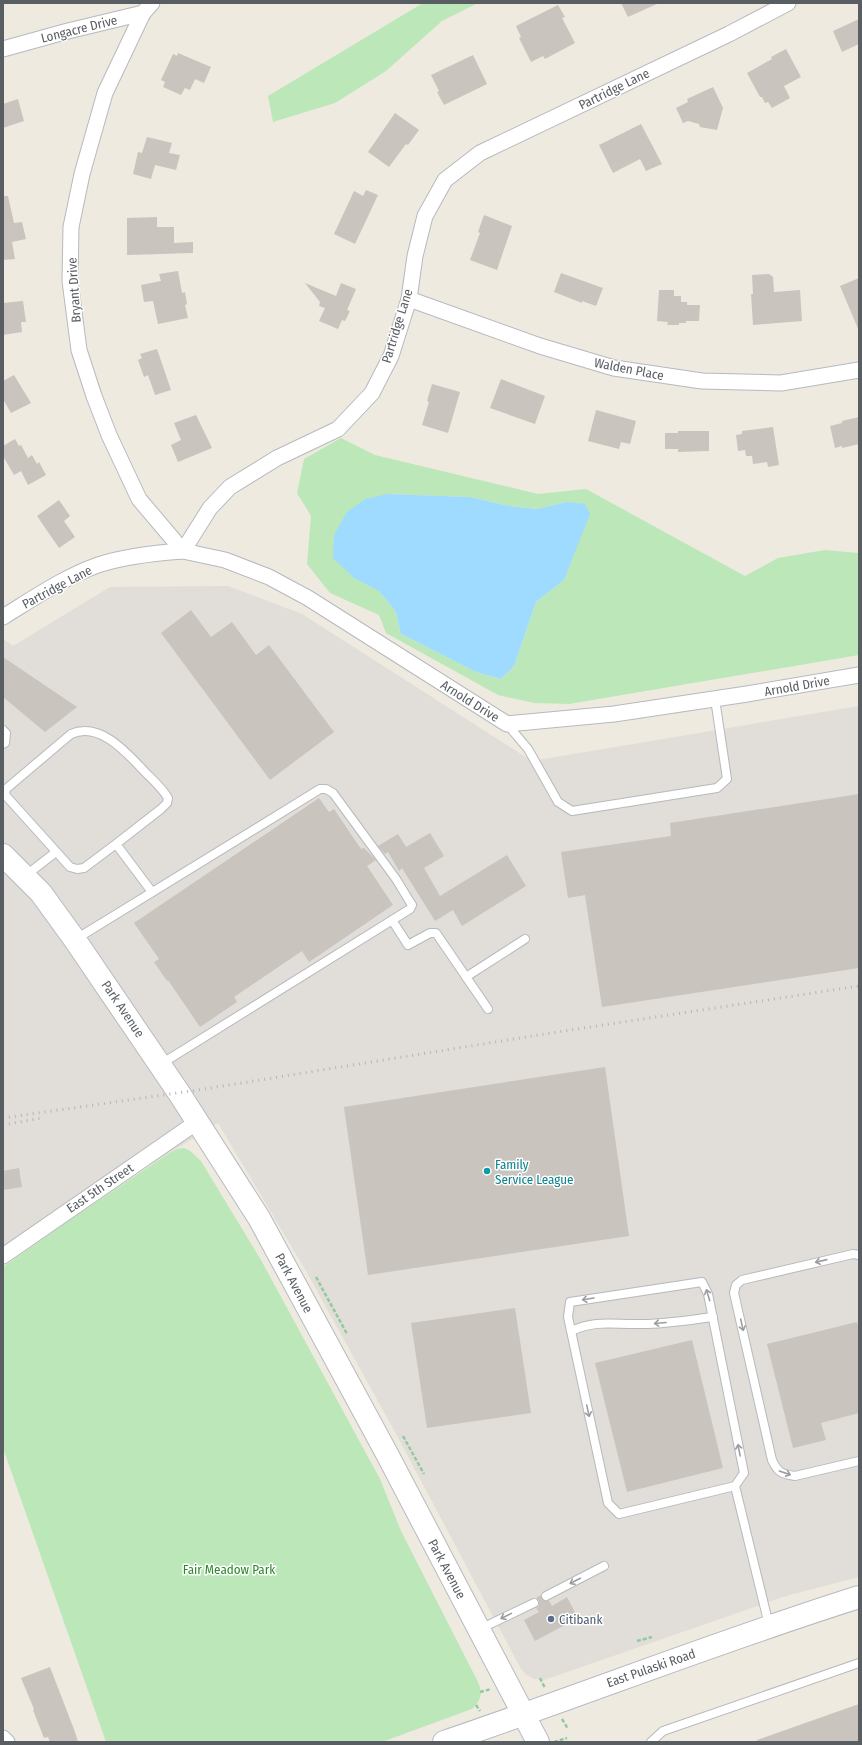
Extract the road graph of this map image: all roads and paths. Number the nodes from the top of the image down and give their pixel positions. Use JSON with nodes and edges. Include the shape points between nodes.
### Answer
{"nodes":[{"id":1,"x":788,"y":3,"type":"edge"},
{"id":2,"x":147,"y":8,"type":"edge"},
{"id":3,"x":3,"y":49,"type":"edge"},
{"id":4,"x":409,"y":299,"type":"junction"},
{"id":5,"x":859,"y":370,"type":"edge"},
{"id":6,"x":183,"y":551,"type":"junction"},
{"id":7,"x":3,"y":616,"type":"edge"},
{"id":8,"x":859,"y":675,"type":"edge"},
{"id":9,"x":715,"y":699,"type":"junction"},
{"id":10,"x":507,"y":724,"type":"junction"},
{"id":11,"x":3,"y":730,"type":"edge"},
{"id":12,"x":3,"y":744,"type":"edge"},
{"id":13,"x":116,"y":844,"type":"junction"},
{"id":14,"x":56,"y":852,"type":"junction"},
{"id":15,"x":3,"y":855,"type":"edge"},
{"id":16,"x":25,"y":876,"type":"junction"},
{"id":17,"x":152,"y":892,"type":"junction"},
{"id":18,"x":392,"y":920,"type":"junction"},
{"id":19,"x":76,"y":940,"type":"junction"},
{"id":20,"x":525,"y":940,"type":"dead end"},
{"id":21,"x":466,"y":977,"type":"junction"},
{"id":22,"x":488,"y":1009,"type":"dead end"},
{"id":23,"x":160,"y":1064,"type":"junction"},
{"id":24,"x":197,"y":1122,"type":"junction"},
{"id":25,"x":859,"y":1255,"type":"edge"},
{"id":26,"x":3,"y":1256,"type":"edge"},
{"id":27,"x":316,"y":1277,"type":"dead end"},
{"id":28,"x":713,"y":1317,"type":"junction"},
{"id":29,"x":571,"y":1331,"type":"junction"},
{"id":30,"x":347,"y":1334,"type":"dead end"},
{"id":31,"x":403,"y":1436,"type":"dead end"},
{"id":32,"x":859,"y":1461,"type":"edge"},
{"id":33,"x":424,"y":1474,"type":"dead end"},
{"id":34,"x":736,"y":1486,"type":"junction"},
{"id":35,"x":604,"y":1566,"type":"dead end"},
{"id":36,"x":546,"y":1596,"type":"dead end"},
{"id":37,"x":859,"y":1597,"type":"edge"},
{"id":38,"x":534,"y":1603,"type":"dead end"},
{"id":39,"x":769,"y":1626,"type":"junction"},
{"id":40,"x":479,"y":1630,"type":"junction"},
{"id":41,"x":652,"y":1638,"type":"dead end"},
{"id":42,"x":637,"y":1641,"type":"dead end"},
{"id":43,"x":859,"y":1663,"type":"edge"},
{"id":44,"x":523,"y":1715,"type":"junction"},
{"id":45,"x":3,"y":1738,"type":"edge"},
{"id":46,"x":567,"y":1738,"type":"dead end"},
{"id":47,"x":7,"y":1742,"type":"edge"},
{"id":48,"x":444,"y":1742,"type":"edge"},
{"id":49,"x":538,"y":1742,"type":"edge"},
{"id":50,"x":554,"y":1742,"type":"edge"},
{"id":51,"x":651,"y":1742,"type":"edge"}],
"edges":[{"from":1,"to":4,"type":"street","name":"Partridge Lane","via":[[729,34],[480,153],[445,180],[425,216],[415,256]]},
{"from":2,"to":3,"type":"street","name":"Longacre Drive"},
{"from":2,"to":6,"type":"street","name":"Bryant Drive","via":[[105,93],[82,174],[70,227],[70,282],[80,350],[109,435],[139,499]]},
{"from":4,"to":5,"type":"street","name":"Walden Place","via":[[540,346],[614,368],[702,381],[781,383]]},
{"from":4,"to":6,"type":"street","name":"Partridge Lane","via":[[391,356],[372,393],[338,429],[277,458],[230,487],[210,508]]},
{"from":6,"to":7,"type":"street","name":"Partridge Lane","via":[[140,555],[98,565],[56,584]]},
{"from":6,"to":10,"type":"street","name":"Arnold Drive","via":[[225,560],[269,577],[308,598]]},
{"from":8,"to":9,"type":"street","name":"Arnold Drive"},
{"from":9,"to":10,"type":"street","name":"Arnold Drive","via":[[614,714]]},
{"from":9,"to":10,"type":"lane","via":[[727,779],[717,788],[572,811],[558,802],[528,749]]},
{"from":11,"to":12,"type":"lane","via":[[6,732]]},
{"from":13,"to":14,"type":"lane","via":[[84,868],[77,869],[70,867]]},
{"from":13,"to":14,"type":"lane","via":[[161,809],[168,798],[122,747],[101,735],[79,730],[70,734],[6,789],[5,793]]},
{"from":13,"to":17,"type":"lane"},
{"from":14,"to":16,"type":"lane"},
{"from":15,"to":16,"type":"main road","name":"Park Avenue"},
{"from":16,"to":19,"type":"main road","name":"Park Avenue"},
{"from":17,"to":18,"type":"lane","via":[[320,789],[333,793],[412,905]]},
{"from":17,"to":19,"type":"lane"},
{"from":18,"to":21,"type":"lane","via":[[408,944],[430,933],[436,933]]},
{"from":18,"to":23,"type":"lane"},
{"from":19,"to":23,"type":"main road","name":"Park Avenue"},
{"from":20,"to":21,"type":"lane"},
{"from":21,"to":22,"type":"lane"},
{"from":23,"to":24,"type":"main road","name":"Park Avenue"},
{"from":24,"to":26,"type":"street","name":"East 5th Street"},
{"from":24,"to":40,"type":"main road","name":"Park Avenue","via":[[259,1218]]},
{"from":25,"to":32,"type":"lane","one_way":true,"via":[[853,1254],[742,1280],[736,1285],[734,1293],[772,1460],[777,1470],[796,1476]]},
{"from":27,"to":30,"type":"path"},
{"from":28,"to":29,"type":"lane","one_way":true,"via":[[641,1324],[602,1322]]},
{"from":28,"to":29,"type":"lane","one_way":true,"via":[[708,1294],[702,1282],[570,1302],[568,1317]]},
{"from":34,"to":28,"type":"lane","one_way":true,"via":[[744,1473]]},
{"from":29,"to":34,"type":"lane","one_way":true,"via":[[608,1503],[619,1514]]},
{"from":31,"to":33,"type":"path"},
{"from":34,"to":39,"type":"lane"},
{"from":35,"to":36,"type":"lane","one_way":true},
{"from":37,"to":39,"type":"main road","name":"East Pulaski Road"},
{"from":38,"to":40,"type":"lane","one_way":true},
{"from":39,"to":44,"type":"main road","name":"East Pulaski Road"},
{"from":40,"to":44,"type":"main road","name":"Park Avenue"},
{"from":41,"to":42,"type":"path"},
{"from":43,"to":51,"type":"lane","via":[[663,1731]]},
{"from":44,"to":48,"type":"main road","name":"East Pulaski Road"},
{"from":44,"to":49,"type":"main road","name":"Park Avenue"},
{"from":45,"to":47,"type":"street"},
{"from":46,"to":50,"type":"path"}]}
